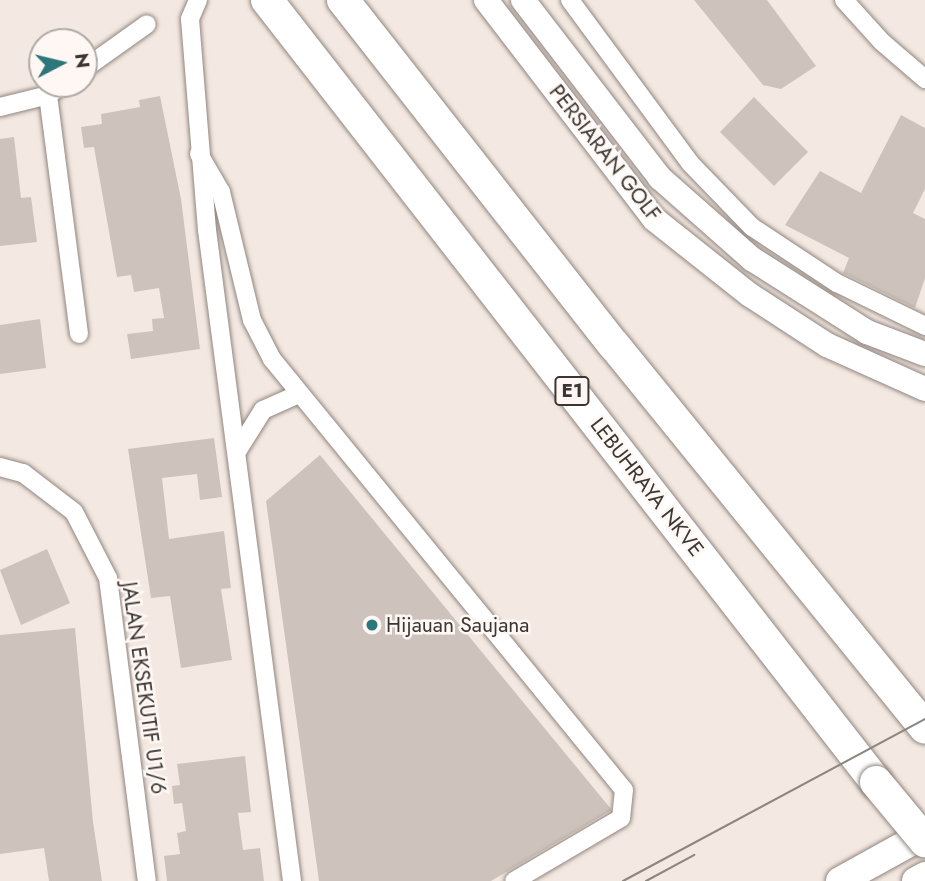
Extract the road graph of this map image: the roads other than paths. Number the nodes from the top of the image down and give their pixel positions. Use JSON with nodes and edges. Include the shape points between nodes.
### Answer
{"nodes":[{"id":1,"x":198,"y":0,"type":"edge"},
{"id":2,"x":267,"y":0,"type":"edge"},
{"id":3,"x":343,"y":0,"type":"edge"},
{"id":4,"x":486,"y":0,"type":"edge"},
{"id":5,"x":523,"y":0,"type":"edge"},
{"id":6,"x":570,"y":0,"type":"edge"},
{"id":7,"x":844,"y":0,"type":"edge"},
{"id":8,"x":147,"y":24,"type":"dead end"},
{"id":9,"x":98,"y":59,"type":"edge"},
{"id":10,"x":925,"y":79,"type":"edge"},
{"id":11,"x":36,"y":98,"type":"edge"},
{"id":12,"x":48,"y":98,"type":"edge"},
{"id":13,"x":0,"y":107,"type":"edge"},
{"id":14,"x":199,"y":153,"type":"junction"},
{"id":15,"x":925,"y":326,"type":"edge"},
{"id":16,"x":79,"y":334,"type":"dead end"},
{"id":17,"x":925,"y":354,"type":"edge"},
{"id":18,"x":925,"y":389,"type":"edge"},
{"id":19,"x":299,"y":394,"type":"junction"},
{"id":20,"x":238,"y":452,"type":"junction"},
{"id":21,"x":0,"y":467,"type":"edge"},
{"id":22,"x":925,"y":728,"type":"edge"},
{"id":23,"x":925,"y":834,"type":"edge"},
{"id":24,"x":925,"y":841,"type":"edge"},
{"id":25,"x":925,"y":876,"type":"edge"},
{"id":26,"x":146,"y":881,"type":"edge"},
{"id":27,"x":292,"y":881,"type":"edge"},
{"id":28,"x":514,"y":881,"type":"edge"},
{"id":29,"x":840,"y":881,"type":"edge"},
{"id":30,"x":916,"y":881,"type":"edge"}],
"edges":[{"from":1,"to":14,"type":"street","via":[[190,19]]},
{"from":2,"to":24,"type":"highway","name":"LEBUHRAYA NKVE","number":"E1","bridge":true},
{"from":3,"to":22,"type":"highway","via":[[605,334]]},
{"from":4,"to":18,"type":"street","name":"PERSIARAN GOLF","via":[[654,219],[750,295],[827,345]]},
{"from":5,"to":17,"type":"street","name":"PERSIARAN GOLF","via":[[660,178],[752,259],[867,332]]},
{"from":6,"to":15,"type":"street","via":[[690,163],[752,227],[837,283]]},
{"from":7,"to":10,"type":"street","via":[[881,42]]},
{"from":8,"to":9,"type":"street"},
{"from":11,"to":13,"type":"street"},
{"from":12,"to":16,"type":"street"},
{"from":14,"to":19,"type":"street","via":[[221,192],[252,320],[272,359]]},
{"from":14,"to":20,"type":"street"},
{"from":19,"to":20,"type":"street","via":[[263,410]]},
{"from":19,"to":28,"type":"street","via":[[624,790],[621,818]]},
{"from":20,"to":27,"type":"street"},
{"from":21,"to":26,"type":"street","name":"JALAN EKSEKUTIF U1/6","via":[[23,473],[74,512],[108,578]]},
{"from":23,"to":29,"type":"main road"},
{"from":25,"to":30,"type":"main road"}]}
